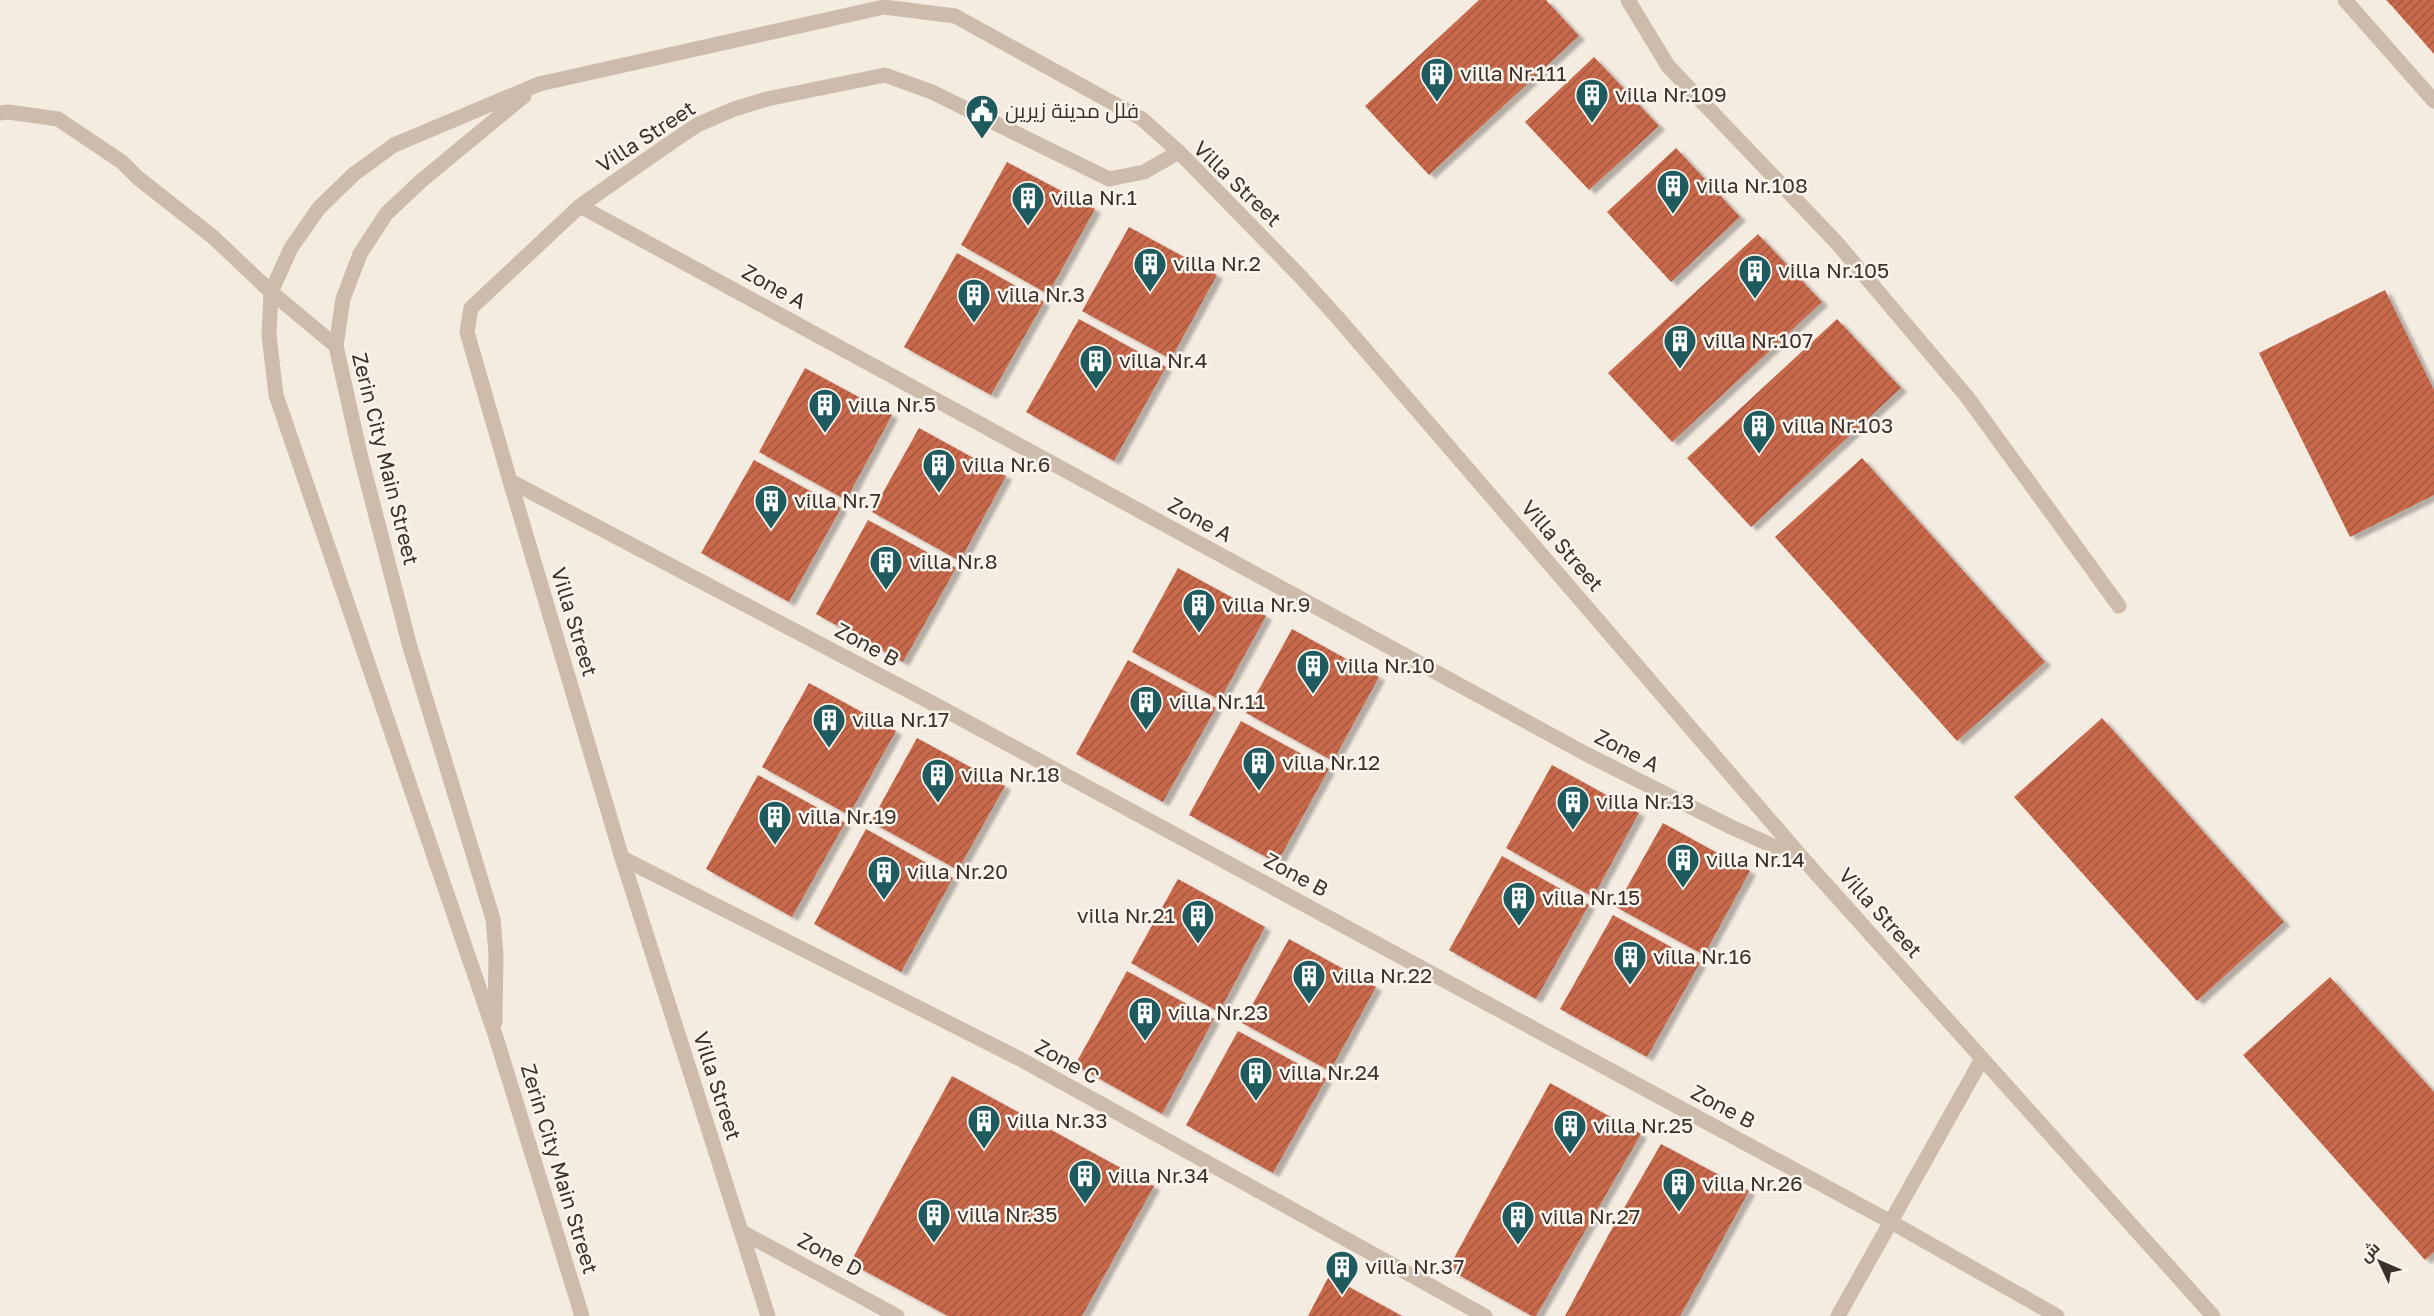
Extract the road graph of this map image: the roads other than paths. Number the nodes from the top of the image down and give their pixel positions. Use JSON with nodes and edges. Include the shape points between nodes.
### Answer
{"nodes":[{"id":1,"x":1628,"y":0,"type":"edge"},
{"id":2,"x":2344,"y":0,"type":"edge"},
{"id":3,"x":539,"y":84,"type":"junction"},
{"id":4,"x":2434,"y":101,"type":"edge"},
{"id":5,"x":0,"y":113,"type":"edge"},
{"id":6,"x":1179,"y":152,"type":"junction"},
{"id":7,"x":580,"y":206,"type":"junction"},
{"id":8,"x":271,"y":292,"type":"junction"},
{"id":9,"x":336,"y":346,"type":"junction"},
{"id":10,"x":510,"y":481,"type":"junction"},
{"id":11,"x":2119,"y":606,"type":"dead end"},
{"id":12,"x":622,"y":858,"type":"junction"},
{"id":13,"x":1805,"y":861,"type":"junction"},
{"id":14,"x":495,"y":1034,"type":"junction"},
{"id":15,"x":1982,"y":1059,"type":"junction"},
{"id":16,"x":1892,"y":1222,"type":"junction"},
{"id":17,"x":742,"y":1232,"type":"junction"},
{"id":18,"x":582,"y":1316,"type":"edge"},
{"id":19,"x":768,"y":1316,"type":"edge"},
{"id":20,"x":897,"y":1316,"type":"edge"},
{"id":21,"x":1485,"y":1316,"type":"edge"},
{"id":22,"x":1838,"y":1316,"type":"edge"},
{"id":23,"x":2057,"y":1316,"type":"edge"},
{"id":24,"x":2213,"y":1316,"type":"edge"}],
"edges":[{"from":1,"to":11,"type":"street","via":[[1668,66],[1837,243],[1968,398]]},
{"from":2,"to":4,"type":"street"},
{"from":3,"to":6,"type":"street","via":[[884,7],[955,16],[1142,119]]},
{"from":3,"to":8,"type":"street","name":"Zerin City Main Street","via":[[394,146],[354,174],[319,208],[291,248]]},
{"from":3,"to":9,"type":"street","name":"Zerin City Main Street","via":[[386,214],[360,254],[343,299]]},
{"from":5,"to":8,"type":"street","via":[[58,119],[122,162],[213,237]]},
{"from":6,"to":7,"type":"street","name":"Villa Street","via":[[1144,172],[1109,179],[932,92],[885,75],[767,99],[706,121]]},
{"from":6,"to":13,"type":"street","name":"Villa Street","via":[[1337,317]]},
{"from":7,"to":10,"type":"street","name":"Villa Street","via":[[471,308],[467,332]]},
{"from":7,"to":13,"type":"street","name":"Zone A","via":[[1586,754]]},
{"from":8,"to":9,"type":"street"},
{"from":8,"to":14,"type":"street","name":"Zerin City Main Street","via":[[270,335],[276,395]]},
{"from":9,"to":14,"type":"street","name":"Zerin City Main Street","via":[[410,647],[493,919]]},
{"from":10,"to":12,"type":"street","name":"Villa Street"},
{"from":10,"to":16,"type":"street","name":"Zone B","via":[[934,704]]},
{"from":12,"to":17,"type":"street","name":"Villa Street"},
{"from":12,"to":21,"type":"street","name":"Zone C","via":[[1020,1059]]},
{"from":13,"to":15,"type":"street","name":"Villa Street"},
{"from":14,"to":18,"type":"street","name":"Zerin City Main Street"},
{"from":15,"to":16,"type":"street"},
{"from":15,"to":24,"type":"street","name":"Villa Street"},
{"from":16,"to":22,"type":"street"},
{"from":16,"to":23,"type":"street","name":"Zone B"},
{"from":17,"to":19,"type":"street","name":"Villa Street"},
{"from":17,"to":20,"type":"street","name":"Zone D"}]}
